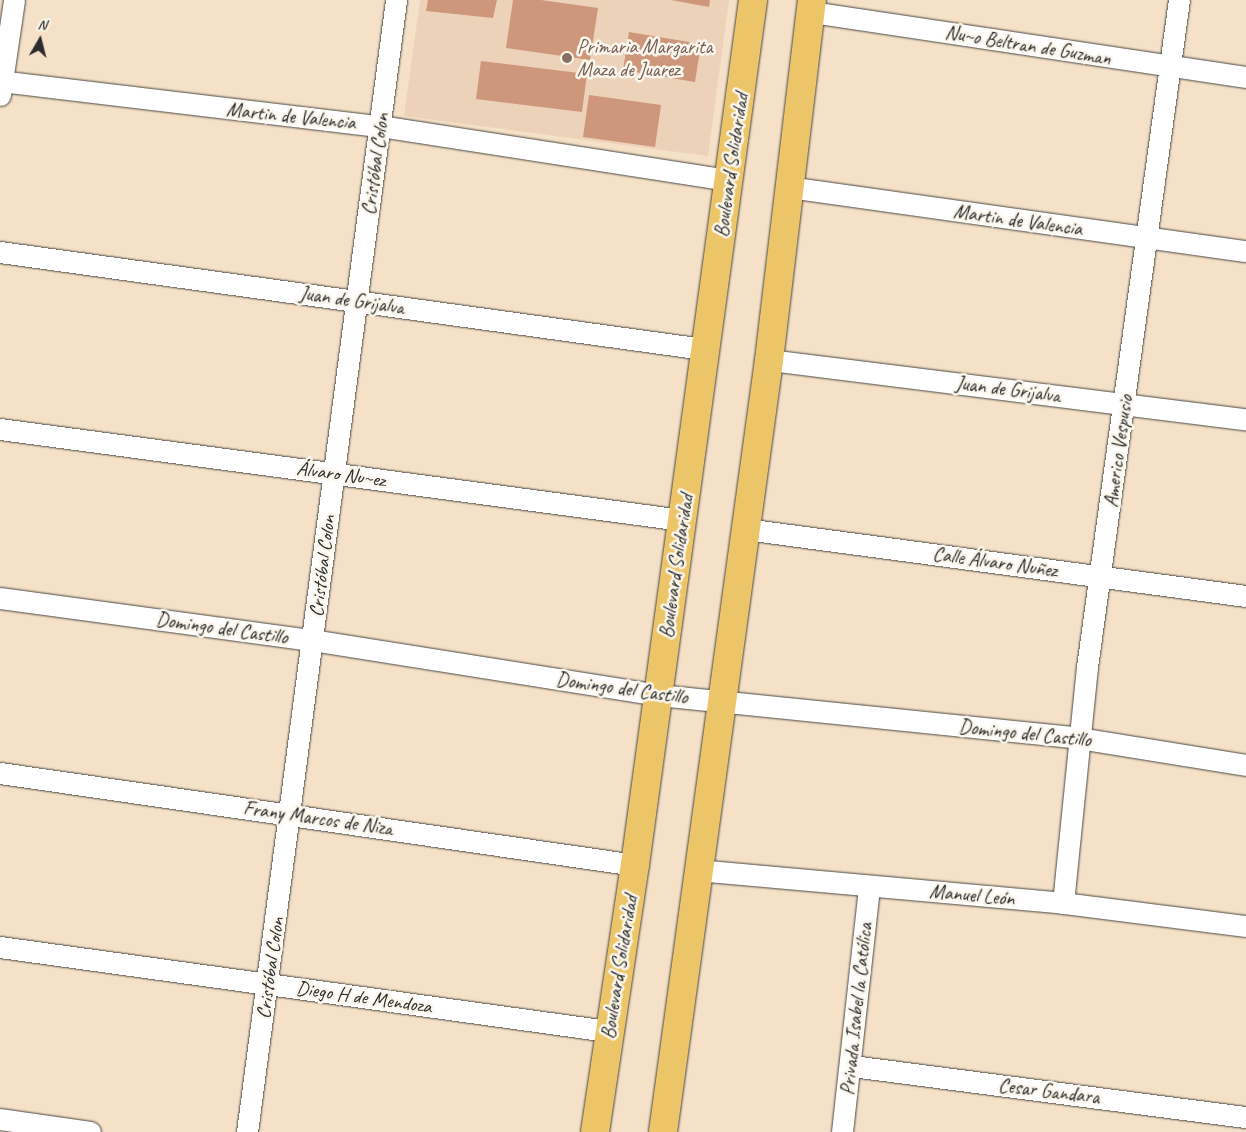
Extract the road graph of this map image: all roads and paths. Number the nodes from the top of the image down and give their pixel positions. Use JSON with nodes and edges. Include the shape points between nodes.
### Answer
{"nodes":[{"id":1,"x":14,"y":0,"type":"edge"},
{"id":2,"x":396,"y":0,"type":"edge"},
{"id":3,"x":753,"y":0,"type":"edge"},
{"id":4,"x":1179,"y":0,"type":"edge"},
{"id":5,"x":812,"y":6,"type":"edge"},
{"id":6,"x":1171,"y":67,"type":"junction"},
{"id":7,"x":1246,"y":77,"type":"edge"},
{"id":8,"x":1,"y":86,"type":"edge"},
{"id":9,"x":380,"y":126,"type":"junction"},
{"id":10,"x":730,"y":180,"type":"junction"},
{"id":11,"x":789,"y":187,"type":"junction"},
{"id":12,"x":1147,"y":239,"type":"junction"},
{"id":13,"x":1246,"y":251,"type":"edge"},
{"id":14,"x":0,"y":252,"type":"edge"},
{"id":15,"x":356,"y":300,"type":"junction"},
{"id":16,"x":704,"y":350,"type":"junction"},
{"id":17,"x":769,"y":360,"type":"junction"},
{"id":18,"x":1125,"y":403,"type":"junction"},
{"id":19,"x":1246,"y":419,"type":"edge"},
{"id":20,"x":0,"y":429,"type":"edge"},
{"id":21,"x":333,"y":473,"type":"junction"},
{"id":22,"x":682,"y":520,"type":"junction"},
{"id":23,"x":745,"y":529,"type":"junction"},
{"id":24,"x":1100,"y":576,"type":"junction"},
{"id":25,"x":1246,"y":596,"type":"edge"},
{"id":26,"x":0,"y":598,"type":"edge"},
{"id":27,"x":312,"y":640,"type":"junction"},
{"id":28,"x":659,"y":695,"type":"junction"},
{"id":29,"x":720,"y":701,"type":"junction"},
{"id":30,"x":1079,"y":738,"type":"junction"},
{"id":31,"x":1246,"y":765,"type":"edge"},
{"id":32,"x":0,"y":773,"type":"edge"},
{"id":33,"x":291,"y":814,"type":"junction"},
{"id":34,"x":635,"y":865,"type":"junction"},
{"id":35,"x":696,"y":870,"type":"junction"},
{"id":36,"x":869,"y":886,"type":"junction"},
{"id":37,"x":1063,"y":902,"type":"junction"},
{"id":38,"x":1246,"y":926,"type":"edge"},
{"id":39,"x":0,"y":947,"type":"edge"},
{"id":40,"x":268,"y":984,"type":"junction"},
{"id":41,"x":608,"y":1031,"type":"junction"},
{"id":42,"x":852,"y":1066,"type":"junction"},
{"id":43,"x":1246,"y":1117,"type":"edge"},
{"id":44,"x":0,"y":1119,"type":"edge"},
{"id":45,"x":90,"y":1132,"type":"edge"},
{"id":46,"x":247,"y":1132,"type":"edge"},
{"id":47,"x":595,"y":1132,"type":"edge"},
{"id":48,"x":663,"y":1132,"type":"edge"},
{"id":49,"x":842,"y":1132,"type":"edge"}],
"edges":[{"from":1,"to":8,"type":"street"},
{"from":2,"to":9,"type":"street","name":"Cristóbal Colon"},
{"from":3,"to":10,"type":"main road","name":"Boulevard Solidaridad"},
{"from":4,"to":6,"type":"street","name":"Americo Vespusio"},
{"from":5,"to":6,"type":"street","name":"Nu~o Beltran de Guzman"},
{"from":5,"to":11,"type":"main road"},
{"from":6,"to":7,"type":"street","name":"Nu~o Beltran de Guzman"},
{"from":6,"to":12,"type":"street","name":"Americo Vespusio"},
{"from":8,"to":9,"type":"street","name":"Martin de Valencia"},
{"from":9,"to":10,"type":"street","name":"Martin de Valencia"},
{"from":9,"to":15,"type":"street","name":"Cristóbal Colon"},
{"from":10,"to":16,"type":"main road","name":"Boulevard Solidaridad"},
{"from":11,"to":12,"type":"street","name":"Martin de Valencia"},
{"from":11,"to":17,"type":"main road"},
{"from":12,"to":13,"type":"street","name":"Martin de Valencia"},
{"from":12,"to":18,"type":"street","name":"Americo Vespusio"},
{"from":14,"to":15,"type":"street","name":"Juan de Grijalva"},
{"from":15,"to":16,"type":"street","name":"Juan de Grijalva"},
{"from":15,"to":21,"type":"street","name":"Cristóbal Colon"},
{"from":16,"to":22,"type":"main road","name":"Boulevard Solidaridad"},
{"from":17,"to":18,"type":"street","name":"Juan de Grijalva"},
{"from":17,"to":23,"type":"main road"},
{"from":18,"to":19,"type":"street","name":"Juan de Grijalva"},
{"from":18,"to":24,"type":"street","name":"Americo Vespusio"},
{"from":20,"to":21,"type":"street","name":"Álvaro Nu~ez"},
{"from":21,"to":22,"type":"street","name":"Álvaro Nu~ez"},
{"from":21,"to":27,"type":"street","name":"Cristóbal Colon"},
{"from":22,"to":28,"type":"main road","name":"Boulevard Solidaridad"},
{"from":23,"to":24,"type":"street","name":"Calle Álvaro Nuñez"},
{"from":23,"to":29,"type":"main road"},
{"from":24,"to":25,"type":"street","name":"Calle Álvaro Nuñez"},
{"from":24,"to":30,"type":"street","name":"Americo Vespusio"},
{"from":26,"to":27,"type":"street","name":"Domingo del Castillo"},
{"from":27,"to":28,"type":"street","name":"Domingo del Castillo"},
{"from":27,"to":33,"type":"street","name":"Cristóbal Colon"},
{"from":28,"to":29,"type":"street","name":"Domingo del Castillo"},
{"from":28,"to":34,"type":"main road","name":"Boulevard Solidaridad"},
{"from":29,"to":30,"type":"street","name":"Domingo del Castillo"},
{"from":29,"to":35,"type":"main road"},
{"from":30,"to":31,"type":"street","name":"Domingo del Castillo"},
{"from":30,"to":37,"type":"street","name":"Americo Vespusio"},
{"from":32,"to":33,"type":"street","name":"Frany Marcos de Niza"},
{"from":33,"to":34,"type":"street","name":"Frany Marcos de Niza"},
{"from":33,"to":40,"type":"street","name":"Cristóbal Colon"},
{"from":34,"to":41,"type":"main road","name":"Boulevard Solidaridad"},
{"from":35,"to":36,"type":"street","name":"Manuel León"},
{"from":35,"to":48,"type":"main road"},
{"from":36,"to":37,"type":"street","name":"Manuel León"},
{"from":36,"to":42,"type":"street","name":"Privada Isabel la Católica"},
{"from":37,"to":38,"type":"street","name":"Manuel León"},
{"from":39,"to":40,"type":"street","name":"Diego H de Mendoza"},
{"from":40,"to":41,"type":"street","name":"Diego H de Mendoza"},
{"from":40,"to":46,"type":"street","name":"Cristóbal Colon"},
{"from":41,"to":47,"type":"main road","name":"Boulevard Solidaridad"},
{"from":42,"to":43,"type":"street","name":"Cesar Gandara"},
{"from":42,"to":49,"type":"street","name":"Privada Isabel la Católica"},
{"from":44,"to":45,"type":"street"}]}
